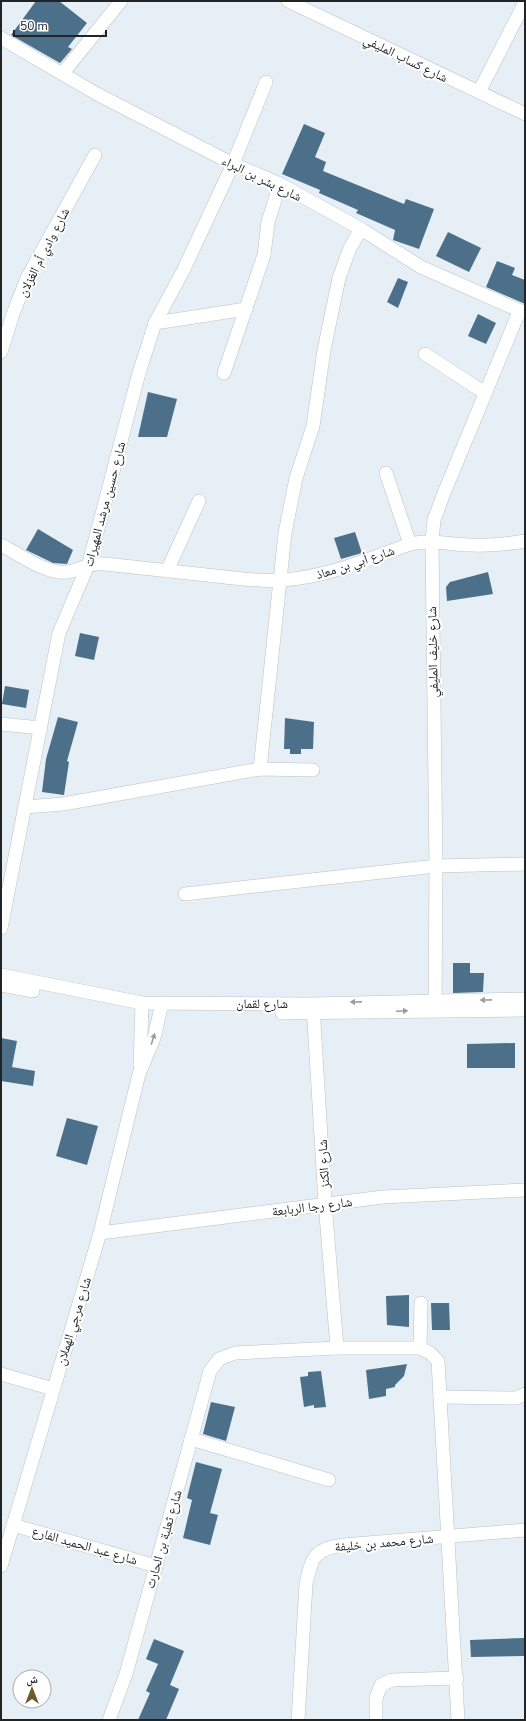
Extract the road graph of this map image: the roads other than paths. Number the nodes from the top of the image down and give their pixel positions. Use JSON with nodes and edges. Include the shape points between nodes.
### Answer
{"nodes":[{"id":1,"x":121,"y":1,"type":"edge"},
{"id":2,"x":295,"y":2,"type":"edge"},
{"id":3,"x":525,"y":2,"type":"edge"},
{"id":4,"x":1,"y":38,"type":"edge"},
{"id":5,"x":63,"y":73,"type":"junction"},
{"id":6,"x":266,"y":82,"type":"dead end"},
{"id":7,"x":479,"y":92,"type":"junction"},
{"id":8,"x":525,"y":114,"type":"edge"},
{"id":9,"x":95,"y":155,"type":"dead end"},
{"id":10,"x":233,"y":164,"type":"junction"},
{"id":11,"x":280,"y":184,"type":"junction"},
{"id":12,"x":361,"y":229,"type":"junction"},
{"id":13,"x":246,"y":309,"type":"junction"},
{"id":14,"x":7,"y":312,"type":"edge"},
{"id":15,"x":522,"y":312,"type":"edge"},
{"id":16,"x":155,"y":323,"type":"junction"},
{"id":17,"x":1,"y":352,"type":"edge"},
{"id":18,"x":425,"y":354,"type":"dead end"},
{"id":19,"x":224,"y":373,"type":"dead end"},
{"id":20,"x":485,"y":393,"type":"junction"},
{"id":21,"x":386,"y":473,"type":"dead end"},
{"id":22,"x":199,"y":501,"type":"dead end"},
{"id":23,"x":432,"y":541,"type":"junction"},
{"id":24,"x":525,"y":541,"type":"edge"},
{"id":25,"x":410,"y":544,"type":"junction"},
{"id":26,"x":1,"y":545,"type":"edge"},
{"id":27,"x":89,"y":564,"type":"junction"},
{"id":28,"x":167,"y":571,"type":"junction"},
{"id":29,"x":281,"y":581,"type":"junction"},
{"id":30,"x":1,"y":724,"type":"edge"},
{"id":31,"x":41,"y":728,"type":"junction"},
{"id":32,"x":260,"y":769,"type":"junction"},
{"id":33,"x":312,"y":770,"type":"dead end"},
{"id":34,"x":25,"y":807,"type":"junction"},
{"id":35,"x":525,"y":864,"type":"edge"},
{"id":36,"x":436,"y":866,"type":"junction"},
{"id":37,"x":184,"y":894,"type":"dead end"},
{"id":38,"x":1,"y":928,"type":"edge"},
{"id":39,"x":1,"y":975,"type":"edge"},
{"id":40,"x":1,"y":985,"type":"edge"},
{"id":41,"x":525,"y":999,"type":"edge"},
{"id":42,"x":435,"y":1005,"type":"junction"},
{"id":43,"x":141,"y":1007,"type":"junction"},
{"id":44,"x":161,"y":1008,"type":"junction"},
{"id":45,"x":314,"y":1008,"type":"junction"},
{"id":46,"x":525,"y":1010,"type":"edge"},
{"id":47,"x":139,"y":1074,"type":"junction"},
{"id":48,"x":525,"y":1190,"type":"edge"},
{"id":49,"x":325,"y":1204,"type":"junction"},
{"id":50,"x":100,"y":1233,"type":"junction"},
{"id":51,"x":421,"y":1303,"type":"dead end"},
{"id":52,"x":337,"y":1348,"type":"junction"},
{"id":53,"x":420,"y":1348,"type":"junction"},
{"id":54,"x":1,"y":1374,"type":"edge"},
{"id":55,"x":53,"y":1389,"type":"junction"},
{"id":56,"x":525,"y":1394,"type":"edge"},
{"id":57,"x":440,"y":1396,"type":"junction"},
{"id":58,"x":191,"y":1440,"type":"junction"},
{"id":59,"x":329,"y":1480,"type":"dead end"},
{"id":60,"x":13,"y":1525,"type":"junction"},
{"id":61,"x":525,"y":1530,"type":"edge"},
{"id":62,"x":448,"y":1537,"type":"junction"},
{"id":63,"x":1,"y":1566,"type":"edge"},
{"id":64,"x":156,"y":1566,"type":"junction"},
{"id":65,"x":456,"y":1678,"type":"junction"},
{"id":66,"x":109,"y":1720,"type":"edge"},
{"id":67,"x":298,"y":1720,"type":"edge"},
{"id":68,"x":376,"y":1720,"type":"edge"},
{"id":69,"x":458,"y":1720,"type":"edge"}],
"edges":[{"from":1,"to":5,"type":"street"},
{"from":2,"to":7,"type":"street","name":"شارع كساب المليفي"},
{"from":3,"to":7,"type":"street"},
{"from":4,"to":5,"type":"street","name":"شارع بشر بن البراء"},
{"from":5,"to":10,"type":"street","name":"شارع بشر بن البراء","via":[[97,94]]},
{"from":6,"to":10,"type":"street","name":"شارع حسين مرشد المهيرات"},
{"from":7,"to":8,"type":"street","name":"شارع كساب المليفي"},
{"from":9,"to":14,"type":"street","name":"شارع وادي أم الغزلان"},
{"from":10,"to":11,"type":"street","name":"شارع بشر بن البراء"},
{"from":10,"to":16,"type":"street","name":"شارع حسين مرشد المهيرات","via":[[183,271]]},
{"from":11,"to":12,"type":"street","name":"شارع بشر بن البراء"},
{"from":11,"to":13,"type":"street","via":[[268,222],[264,255]]},
{"from":12,"to":15,"type":"street","name":"شارع بشر بن البراء","via":[[421,267]]},
{"from":12,"to":29,"type":"street","via":[[350,248],[339,278],[324,350],[313,426],[296,478],[285,532]]},
{"from":13,"to":16,"type":"street"},
{"from":13,"to":19,"type":"street"},
{"from":14,"to":17,"type":"street","name":"شارع وادي أم الغزلان"},
{"from":15,"to":20,"type":"street","name":"شارع خليف المليفي"},
{"from":16,"to":27,"type":"street","name":"شارع حسين مرشد المهيرات","via":[[139,372]]},
{"from":18,"to":20,"type":"street"},
{"from":20,"to":23,"type":"street","name":"شارع خليف المليفي","via":[[441,500],[434,520]]},
{"from":21,"to":25,"type":"street"},
{"from":22,"to":28,"type":"street"},
{"from":23,"to":24,"type":"street","name":"شارع أبي بن معاذ","via":[[472,545]]},
{"from":23,"to":25,"type":"street","name":"شارع أبي بن معاذ"},
{"from":23,"to":36,"type":"street","name":"شارع خليف المليفي"},
{"from":25,"to":29,"type":"street","name":"شارع أبي بن معاذ","via":[[343,569]]},
{"from":26,"to":27,"type":"street","via":[[56,572],[68,572]]},
{"from":27,"to":28,"type":"street","name":"شارع أبي بن معاذ"},
{"from":27,"to":31,"type":"street","name":"شارع حسين مرشد المهيرات","via":[[59,632]]},
{"from":28,"to":29,"type":"street","name":"شارع أبي بن معاذ"},
{"from":29,"to":32,"type":"street"},
{"from":30,"to":31,"type":"street"},
{"from":31,"to":34,"type":"street","name":"شارع حسين مرشد المهيرات"},
{"from":32,"to":33,"type":"street"},
{"from":32,"to":34,"type":"street","via":[[63,804]]},
{"from":34,"to":38,"type":"street","name":"شارع حسين مرشد المهيرات"},
{"from":35,"to":36,"type":"street"},
{"from":36,"to":37,"type":"street"},
{"from":36,"to":42,"type":"street","name":"شارع خليف المليفي"},
{"from":39,"to":43,"type":"street","name":"شارع لقمان"},
{"from":40,"to":43,"type":"street","name":"شارع لقمان"},
{"from":41,"to":42,"type":"street","name":"شارع لقمان","one_way":true},
{"from":42,"to":45,"type":"street","name":"شارع لقمان"},
{"from":42,"to":46,"type":"street","name":"شارع لقمان"},
{"from":43,"to":44,"type":"street","name":"شارع لقمان"},
{"from":43,"to":47,"type":"street","name":"شارع مرجي الهملان"},
{"from":44,"to":45,"type":"street","name":"شارع لقمان"},
{"from":47,"to":44,"type":"street","name":"شارع مرجي الهملان","one_way":true,"via":[[154,1038]]},
{"from":45,"to":49,"type":"street","name":"شارع الكنز"},
{"from":47,"to":50,"type":"street","name":"شارع مرجي الهملان"},
{"from":48,"to":49,"type":"street","name":"شارع رجا الربابعة","via":[[391,1196]]},
{"from":49,"to":50,"type":"street","name":"شارع رجا الربابعة"},
{"from":49,"to":52,"type":"street","name":"شارع الكنز"},
{"from":50,"to":55,"type":"street","name":"شارع مرجي الهملان"},
{"from":51,"to":53,"type":"street"},
{"from":52,"to":53,"type":"street"},
{"from":52,"to":58,"type":"street","name":"شارع ثعلبة بن الحارث","via":[[235,1353],[219,1359],[210,1371]]},
{"from":53,"to":57,"type":"street","via":[[438,1361]]},
{"from":54,"to":55,"type":"street"},
{"from":55,"to":60,"type":"street","name":"شارع مرجي الهملان"},
{"from":56,"to":57,"type":"street","via":[[516,1398]]},
{"from":57,"to":62,"type":"street"},
{"from":58,"to":59,"type":"street"},
{"from":58,"to":64,"type":"street","name":"شارع ثعلبة بن الحارث"},
{"from":60,"to":63,"type":"street","name":"شارع مرجي الهملان"},
{"from":60,"to":64,"type":"street","name":"شارع عبد الحميد الفارع"},
{"from":61,"to":62,"type":"street","name":"شارع محمد بن خليفة"},
{"from":62,"to":65,"type":"street"},
{"from":62,"to":67,"type":"street","name":"شارع محمد بن خليفة","via":[[327,1547],[317,1554],[306,1584]]},
{"from":64,"to":66,"type":"street","name":"شارع ثعلبة بن الحارث","via":[[126,1674]]},
{"from":65,"to":68,"type":"street","via":[[392,1680],[381,1685],[376,1698]]},
{"from":65,"to":69,"type":"street"}]}
